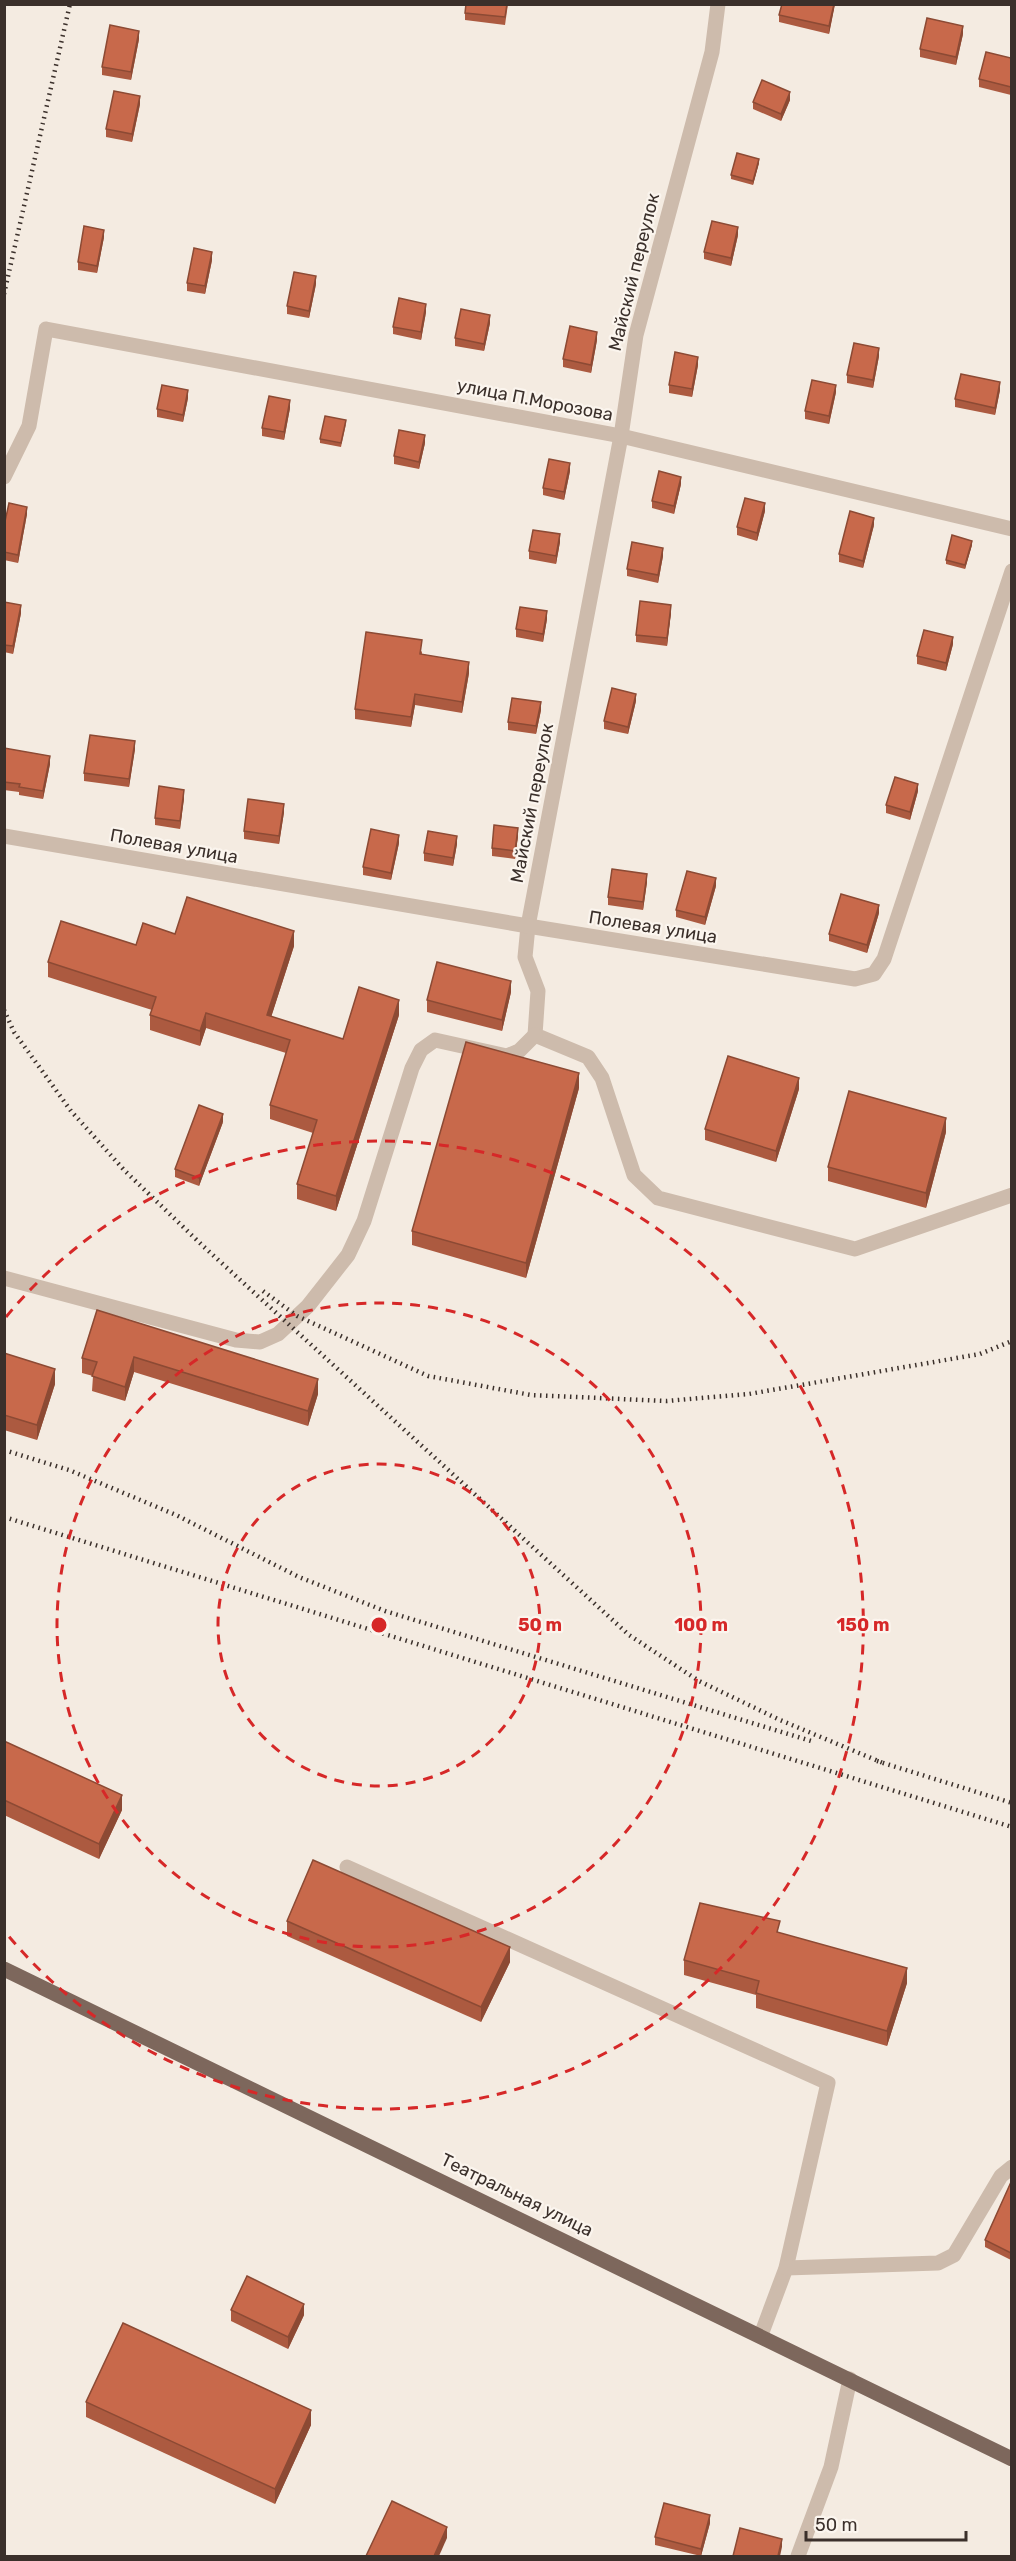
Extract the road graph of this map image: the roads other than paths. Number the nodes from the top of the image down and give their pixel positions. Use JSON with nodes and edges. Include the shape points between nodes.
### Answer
{"nodes":[{"id":1,"x":718,"y":4,"type":"edge"},
{"id":2,"x":621,"y":436,"type":"junction"},
{"id":3,"x":4,"y":477,"type":"edge"},
{"id":4,"x":1011,"y":529,"type":"edge"},
{"id":5,"x":1011,"y":571,"type":"edge"},
{"id":6,"x":4,"y":836,"type":"edge"},
{"id":7,"x":528,"y":926,"type":"junction"},
{"id":8,"x":535,"y":1035,"type":"junction"},
{"id":9,"x":1011,"y":1195,"type":"edge"},
{"id":10,"x":4,"y":1278,"type":"edge"},
{"id":11,"x":347,"y":1867,"type":"dead end"},
{"id":12,"x":4,"y":1968,"type":"edge"},
{"id":13,"x":1011,"y":2167,"type":"edge"},
{"id":14,"x":786,"y":2268,"type":"junction"},
{"id":15,"x":761,"y":2335,"type":"junction"},
{"id":16,"x":850,"y":2379,"type":"junction"},
{"id":17,"x":1011,"y":2459,"type":"edge"},
{"id":18,"x":798,"y":2556,"type":"edge"}],
"edges":[{"from":1,"to":2,"type":"street","name":"Майский переулок","via":[[712,52],[636,335]]},
{"from":2,"to":3,"type":"street","name":"улица П.Морозова","via":[[46,329],[29,426]]},
{"from":2,"to":4,"type":"street","name":"улица П.Морозова"},
{"from":2,"to":7,"type":"street","name":"Майский переулок"},
{"from":5,"to":7,"type":"street","name":"Полевая улица","via":[[884,959],[874,974],[855,979]]},
{"from":6,"to":7,"type":"street","name":"Полевая улица"},
{"from":7,"to":8,"type":"street","name":"Майский переулок","via":[[525,957],[538,991]]},
{"from":8,"to":9,"type":"street","via":[[588,1057],[602,1078],[634,1174],[657,1198],[855,1249]]},
{"from":8,"to":10,"type":"street","via":[[519,1052],[507,1056],[435,1040],[421,1050],[364,1221],[348,1255],[308,1306],[278,1334],[260,1342],[237,1340]]},
{"from":11,"to":14,"type":"street","via":[[828,2083]]},
{"from":12,"to":15,"type":"main road","name":"Театральная улица"},
{"from":13,"to":14,"type":"street","via":[[1001,2176],[954,2255],[938,2263]]},
{"from":14,"to":15,"type":"street"},
{"from":15,"to":16,"type":"main road","name":"Театральная улица"},
{"from":16,"to":17,"type":"main road","name":"Театральная улица"},
{"from":16,"to":18,"type":"street","via":[[831,2467]]}]}
